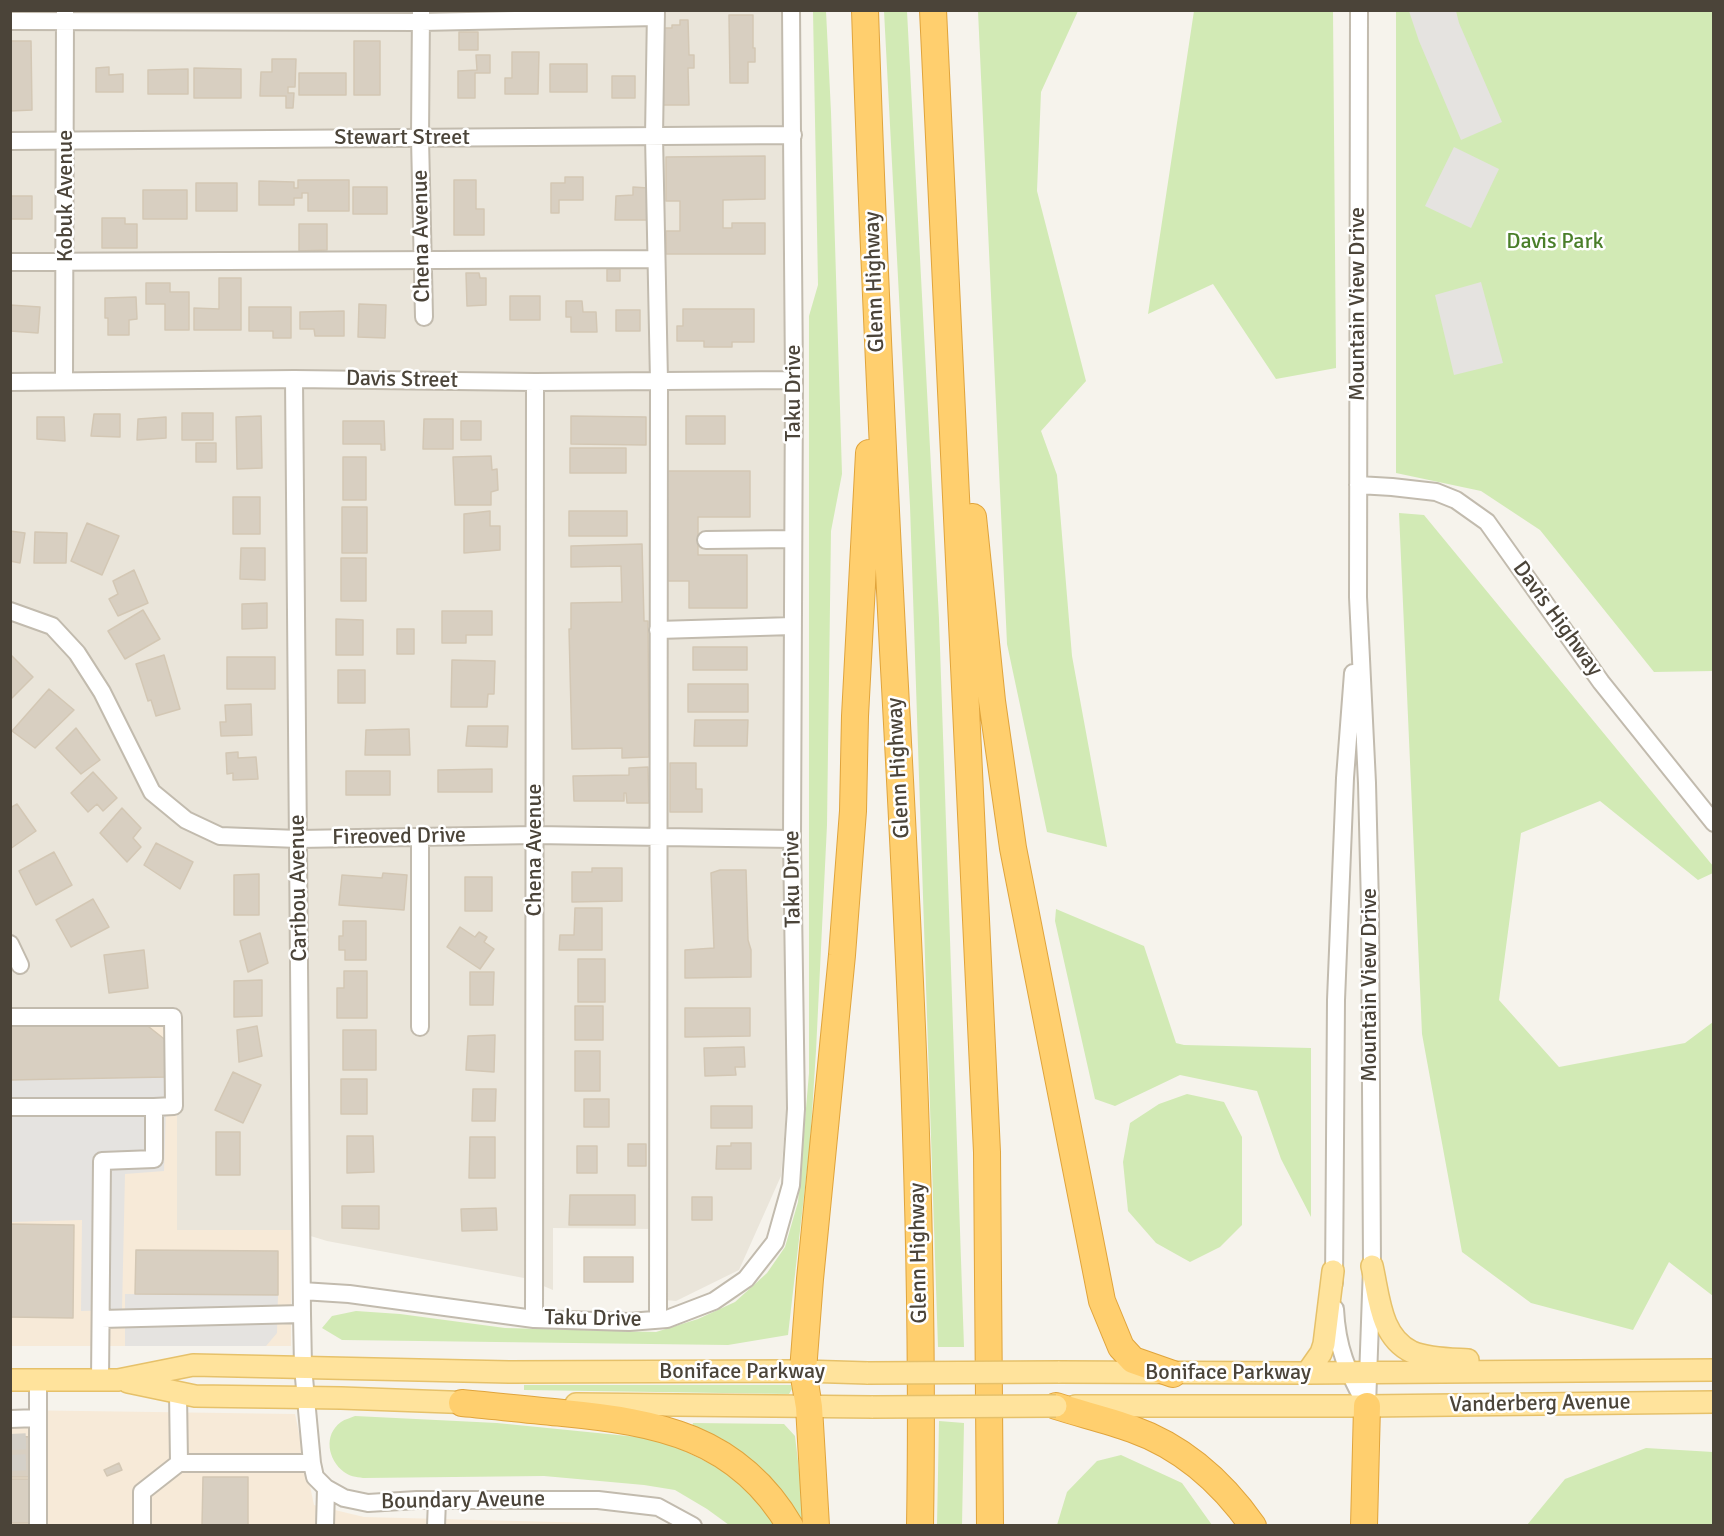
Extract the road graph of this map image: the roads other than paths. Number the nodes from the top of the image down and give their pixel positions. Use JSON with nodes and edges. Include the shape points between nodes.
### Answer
{"nodes":[{"id":1,"x":791,"y":10,"type":"edge"},
{"id":2,"x":865,"y":10,"type":"edge"},
{"id":3,"x":933,"y":10,"type":"edge"},
{"id":4,"x":1359,"y":10,"type":"edge"},
{"id":5,"x":656,"y":14,"type":"edge"},
{"id":6,"x":65,"y":16,"type":"edge"},
{"id":7,"x":421,"y":16,"type":"edge"},
{"id":8,"x":10,"y":21,"type":"edge"},
{"id":9,"x":793,"y":135,"type":"junction"},
{"id":10,"x":654,"y":136,"type":"junction"},
{"id":11,"x":420,"y":138,"type":"junction"},
{"id":12,"x":66,"y":140,"type":"junction"},
{"id":13,"x":10,"y":141,"type":"edge"},
{"id":14,"x":944,"y":235,"type":"junction"},
{"id":15,"x":655,"y":259,"type":"junction"},
{"id":16,"x":423,"y":260,"type":"junction"},
{"id":17,"x":10,"y":261,"type":"edge"},
{"id":18,"x":65,"y":261,"type":"junction"},
{"id":19,"x":424,"y":317,"type":"dead end"},
{"id":20,"x":876,"y":336,"type":"junction"},
{"id":21,"x":294,"y":379,"type":"junction"},
{"id":22,"x":794,"y":380,"type":"junction"},
{"id":23,"x":10,"y":381,"type":"edge"},
{"id":24,"x":64,"y":381,"type":"junction"},
{"id":25,"x":658,"y":381,"type":"junction"},
{"id":26,"x":535,"y":382,"type":"junction"},
{"id":27,"x":1358,"y":485,"type":"junction"},
{"id":28,"x":793,"y":539,"type":"junction"},
{"id":29,"x":706,"y":540,"type":"dead end"},
{"id":30,"x":1358,"y":597,"type":"junction"},
{"id":31,"x":10,"y":611,"type":"edge"},
{"id":32,"x":793,"y":626,"type":"junction"},
{"id":33,"x":658,"y":630,"type":"junction"},
{"id":34,"x":1713,"y":823,"type":"edge"},
{"id":35,"x":535,"y":835,"type":"junction"},
{"id":36,"x":420,"y":837,"type":"junction"},
{"id":37,"x":659,"y":837,"type":"junction"},
{"id":38,"x":298,"y":839,"type":"junction"},
{"id":39,"x":792,"y":839,"type":"junction"},
{"id":40,"x":10,"y":944,"type":"edge"},
{"id":41,"x":20,"y":965,"type":"dead end"},
{"id":42,"x":10,"y":1017,"type":"edge"},
{"id":43,"x":420,"y":1027,"type":"dead end"},
{"id":44,"x":10,"y":1107,"type":"edge"},
{"id":45,"x":154,"y":1107,"type":"junction"},
{"id":46,"x":987,"y":1152,"type":"junction"},
{"id":47,"x":1372,"y":1266,"type":"junction"},
{"id":48,"x":1333,"y":1272,"type":"junction"},
{"id":49,"x":303,"y":1291,"type":"junction"},
{"id":50,"x":302,"y":1314,"type":"junction"},
{"id":51,"x":534,"y":1318,"type":"junction"},
{"id":52,"x":101,"y":1319,"type":"junction"},
{"id":53,"x":658,"y":1319,"type":"junction"},
{"id":54,"x":303,"y":1367,"type":"junction"},
{"id":55,"x":1713,"y":1370,"type":"edge"},
{"id":56,"x":803,"y":1371,"type":"junction"},
{"id":57,"x":1582,"y":1371,"type":"junction"},
{"id":58,"x":1359,"y":1372,"type":"junction"},
{"id":59,"x":1307,"y":1373,"type":"junction"},
{"id":60,"x":1173,"y":1374,"type":"junction"},
{"id":61,"x":10,"y":1380,"type":"edge"},
{"id":62,"x":38,"y":1380,"type":"junction"},
{"id":63,"x":109,"y":1380,"type":"junction"},
{"id":64,"x":178,"y":1393,"type":"junction"},
{"id":65,"x":306,"y":1397,"type":"junction"},
{"id":66,"x":1713,"y":1402,"type":"edge"},
{"id":67,"x":462,"y":1403,"type":"junction"},
{"id":68,"x":1056,"y":1406,"type":"junction"},
{"id":69,"x":1367,"y":1406,"type":"junction"},
{"id":70,"x":809,"y":1407,"type":"junction"},
{"id":71,"x":38,"y":1418,"type":"junction"},
{"id":72,"x":10,"y":1419,"type":"edge"},
{"id":73,"x":179,"y":1462,"type":"junction"},
{"id":74,"x":312,"y":1462,"type":"junction"},
{"id":75,"x":326,"y":1488,"type":"junction"},
{"id":76,"x":436,"y":1500,"type":"junction"},
{"id":77,"x":38,"y":1526,"type":"edge"},
{"id":78,"x":142,"y":1526,"type":"edge"},
{"id":79,"x":325,"y":1526,"type":"edge"},
{"id":80,"x":436,"y":1526,"type":"edge"},
{"id":81,"x":693,"y":1526,"type":"edge"},
{"id":82,"x":790,"y":1526,"type":"edge"},
{"id":83,"x":816,"y":1526,"type":"edge"},
{"id":84,"x":920,"y":1526,"type":"edge"},
{"id":85,"x":990,"y":1526,"type":"edge"},
{"id":86,"x":1008,"y":1526,"type":"edge"},
{"id":87,"x":1253,"y":1526,"type":"edge"},
{"id":88,"x":1364,"y":1526,"type":"edge"}],
"edges":[{"from":1,"to":9,"type":"street","name":"Taku Drive"},
{"from":2,"to":20,"type":"highway","name":"Glenn Highway"},
{"from":3,"to":14,"type":"highway"},
{"from":4,"to":27,"type":"street","name":"Mountain View Drive"},
{"from":5,"to":7,"type":"street"},
{"from":5,"to":10,"type":"street"},
{"from":6,"to":7,"type":"street"},
{"from":6,"to":8,"type":"street"},
{"from":6,"to":12,"type":"street","name":"Kobuk Avenue"},
{"from":7,"to":11,"type":"street","name":"Chena Avenue"},
{"from":9,"to":10,"type":"street","name":"Stewart Street"},
{"from":9,"to":22,"type":"street","name":"Taku Drive"},
{"from":10,"to":11,"type":"street","name":"Stewart Street"},
{"from":10,"to":15,"type":"street"},
{"from":11,"to":12,"type":"street","name":"Stewart Street"},
{"from":11,"to":16,"type":"street","name":"Chena Avenue"},
{"from":12,"to":13,"type":"street","name":"Stewart Street"},
{"from":12,"to":18,"type":"street","name":"Kobuk Avenue"},
{"from":14,"to":46,"type":"highway"},
{"from":14,"to":60,"type":"highway","via":[[992,701],[1013,848],[1102,1301],[1117,1339],[1133,1360]]},
{"from":15,"to":16,"type":"street"},
{"from":15,"to":25,"type":"street"},
{"from":16,"to":18,"type":"street"},
{"from":16,"to":19,"type":"street","name":"Chena Avenue"},
{"from":17,"to":18,"type":"street"},
{"from":18,"to":24,"type":"street","name":"Kobuk Avenue"},
{"from":20,"to":56,"type":"highway","via":[[853,811]]},
{"from":20,"to":84,"type":"highway","name":"Glenn Highway","via":[[912,1000],[920,1235]]},
{"from":21,"to":24,"type":"street","name":"Davis Street"},
{"from":21,"to":26,"type":"street","name":"Davis Street"},
{"from":21,"to":38,"type":"street","name":"Caribou Avenue"},
{"from":22,"to":25,"type":"street","name":"Davis Street"},
{"from":22,"to":28,"type":"street","name":"Taku Drive"},
{"from":23,"to":24,"type":"street","name":"Davis Street"},
{"from":25,"to":26,"type":"street","name":"Davis Street"},
{"from":25,"to":33,"type":"street"},
{"from":26,"to":35,"type":"street","name":"Chena Avenue"},
{"from":27,"to":30,"type":"street","name":"Mountain View Drive"},
{"from":27,"to":34,"type":"street","name":"Davis Highway","via":[[1436,492],[1456,500],[1487,522],[1601,682]]},
{"from":28,"to":29,"type":"street"},
{"from":28,"to":32,"type":"street","name":"Taku Drive"},
{"from":30,"to":47,"type":"street","name":"Mountain View Drive","via":[[1370,906]]},
{"from":30,"to":48,"type":"street","name":"Mountain View Drive","via":[[1345,778],[1336,1000]]},
{"from":31,"to":38,"type":"street","name":"Fireoved Drive","via":[[52,626],[77,652],[102,692],[152,792],[186,820],[220,836]]},
{"from":32,"to":33,"type":"street"},
{"from":32,"to":39,"type":"street","name":"Taku Drive"},
{"from":33,"to":37,"type":"street"},
{"from":35,"to":36,"type":"street","name":"Fireoved Drive"},
{"from":35,"to":37,"type":"street","name":"Fireoved Drive"},
{"from":35,"to":51,"type":"street","name":"Chena Avenue"},
{"from":36,"to":38,"type":"street","name":"Fireoved Drive"},
{"from":36,"to":43,"type":"street"},
{"from":37,"to":39,"type":"street","name":"Fireoved Drive"},
{"from":37,"to":53,"type":"street"},
{"from":38,"to":49,"type":"street","name":"Caribou Avenue"},
{"from":39,"to":53,"type":"street","name":"Taku Drive","via":[[796,1109],[788,1197],[775,1242],[746,1279],[714,1300]]},
{"from":40,"to":41,"type":"street"},
{"from":42,"to":45,"type":"street","via":[[172,1017],[174,1106]]},
{"from":44,"to":45,"type":"street"},
{"from":45,"to":52,"type":"street","via":[[154,1159],[102,1161]]},
{"from":46,"to":85,"type":"highway"},
{"from":46,"to":86,"type":"highway","via":[[1001,1318]]},
{"from":47,"to":57,"type":"main road","via":[[1390,1334],[1412,1352]]},
{"from":47,"to":58,"type":"street","name":"Mountain View Drive"},
{"from":48,"to":58,"type":"street","name":"Mountain View Drive","via":[[1341,1353]]},
{"from":48,"to":59,"type":"main road","via":[[1324,1344]]},
{"from":49,"to":50,"type":"street","name":"Caribou Avenue"},
{"from":49,"to":51,"type":"street","name":"Taku Drive"},
{"from":50,"to":52,"type":"street"},
{"from":50,"to":54,"type":"street","name":"Caribou Avenue"},
{"from":51,"to":53,"type":"street","name":"Taku Drive","via":[[629,1322]]},
{"from":52,"to":63,"type":"street"},
{"from":54,"to":56,"type":"main road","name":"Boniface Parkway","via":[[509,1372]]},
{"from":54,"to":63,"type":"main road","name":"Boniface Parkway","via":[[193,1365]]},
{"from":54,"to":65,"type":"street","name":"Caribou Avenue"},
{"from":55,"to":57,"type":"main road","name":"Vanderberg Avenue"},
{"from":56,"to":60,"type":"main road","name":"Boniface Parkway","bridge":true},
{"from":56,"to":70,"type":"highway"},
{"from":57,"to":58,"type":"main road","name":"Vanderberg Avenue"},
{"from":58,"to":59,"type":"main road","name":"Boniface Parkway"},
{"from":58,"to":69,"type":"street","name":"Mountain View Drive"},
{"from":59,"to":60,"type":"main road","name":"Boniface Parkway"},
{"from":61,"to":62,"type":"main road","name":"Boniface Parkway"},
{"from":62,"to":63,"type":"main road","name":"Boniface Parkway"},
{"from":62,"to":71,"type":"street"},
{"from":63,"to":64,"type":"main road","name":"Boniface Parkway"},
{"from":64,"to":65,"type":"main road","name":"Boniface Parkway"},
{"from":64,"to":73,"type":"street"},
{"from":65,"to":67,"type":"main road","name":"Boniface Parkway"},
{"from":65,"to":74,"type":"street"},
{"from":66,"to":69,"type":"main road","name":"Vanderberg Avenue"},
{"from":67,"to":70,"type":"main road","name":"Boniface Parkway"},
{"from":67,"to":82,"type":"highway","via":[[600,1417],[667,1429],[733,1462],[763,1489]]},
{"from":68,"to":69,"type":"main road","name":"Boniface Parkway"},
{"from":68,"to":70,"type":"main road","name":"Boniface Parkway","bridge":true},
{"from":68,"to":87,"type":"highway","via":[[1132,1429],[1174,1448],[1219,1484]]},
{"from":69,"to":88,"type":"highway"},
{"from":70,"to":83,"type":"highway"},
{"from":71,"to":72,"type":"street"},
{"from":71,"to":77,"type":"street"},
{"from":73,"to":74,"type":"street"},
{"from":73,"to":78,"type":"street","via":[[142,1492]]},
{"from":74,"to":75,"type":"street","via":[[315,1477]]},
{"from":75,"to":76,"type":"street","name":"Boundary Aveune","via":[[344,1498],[368,1503]]},
{"from":75,"to":79,"type":"street"},
{"from":76,"to":80,"type":"street"},
{"from":76,"to":81,"type":"street","name":"Boundary Aveune","via":[[607,1501],[658,1507]]}]}
